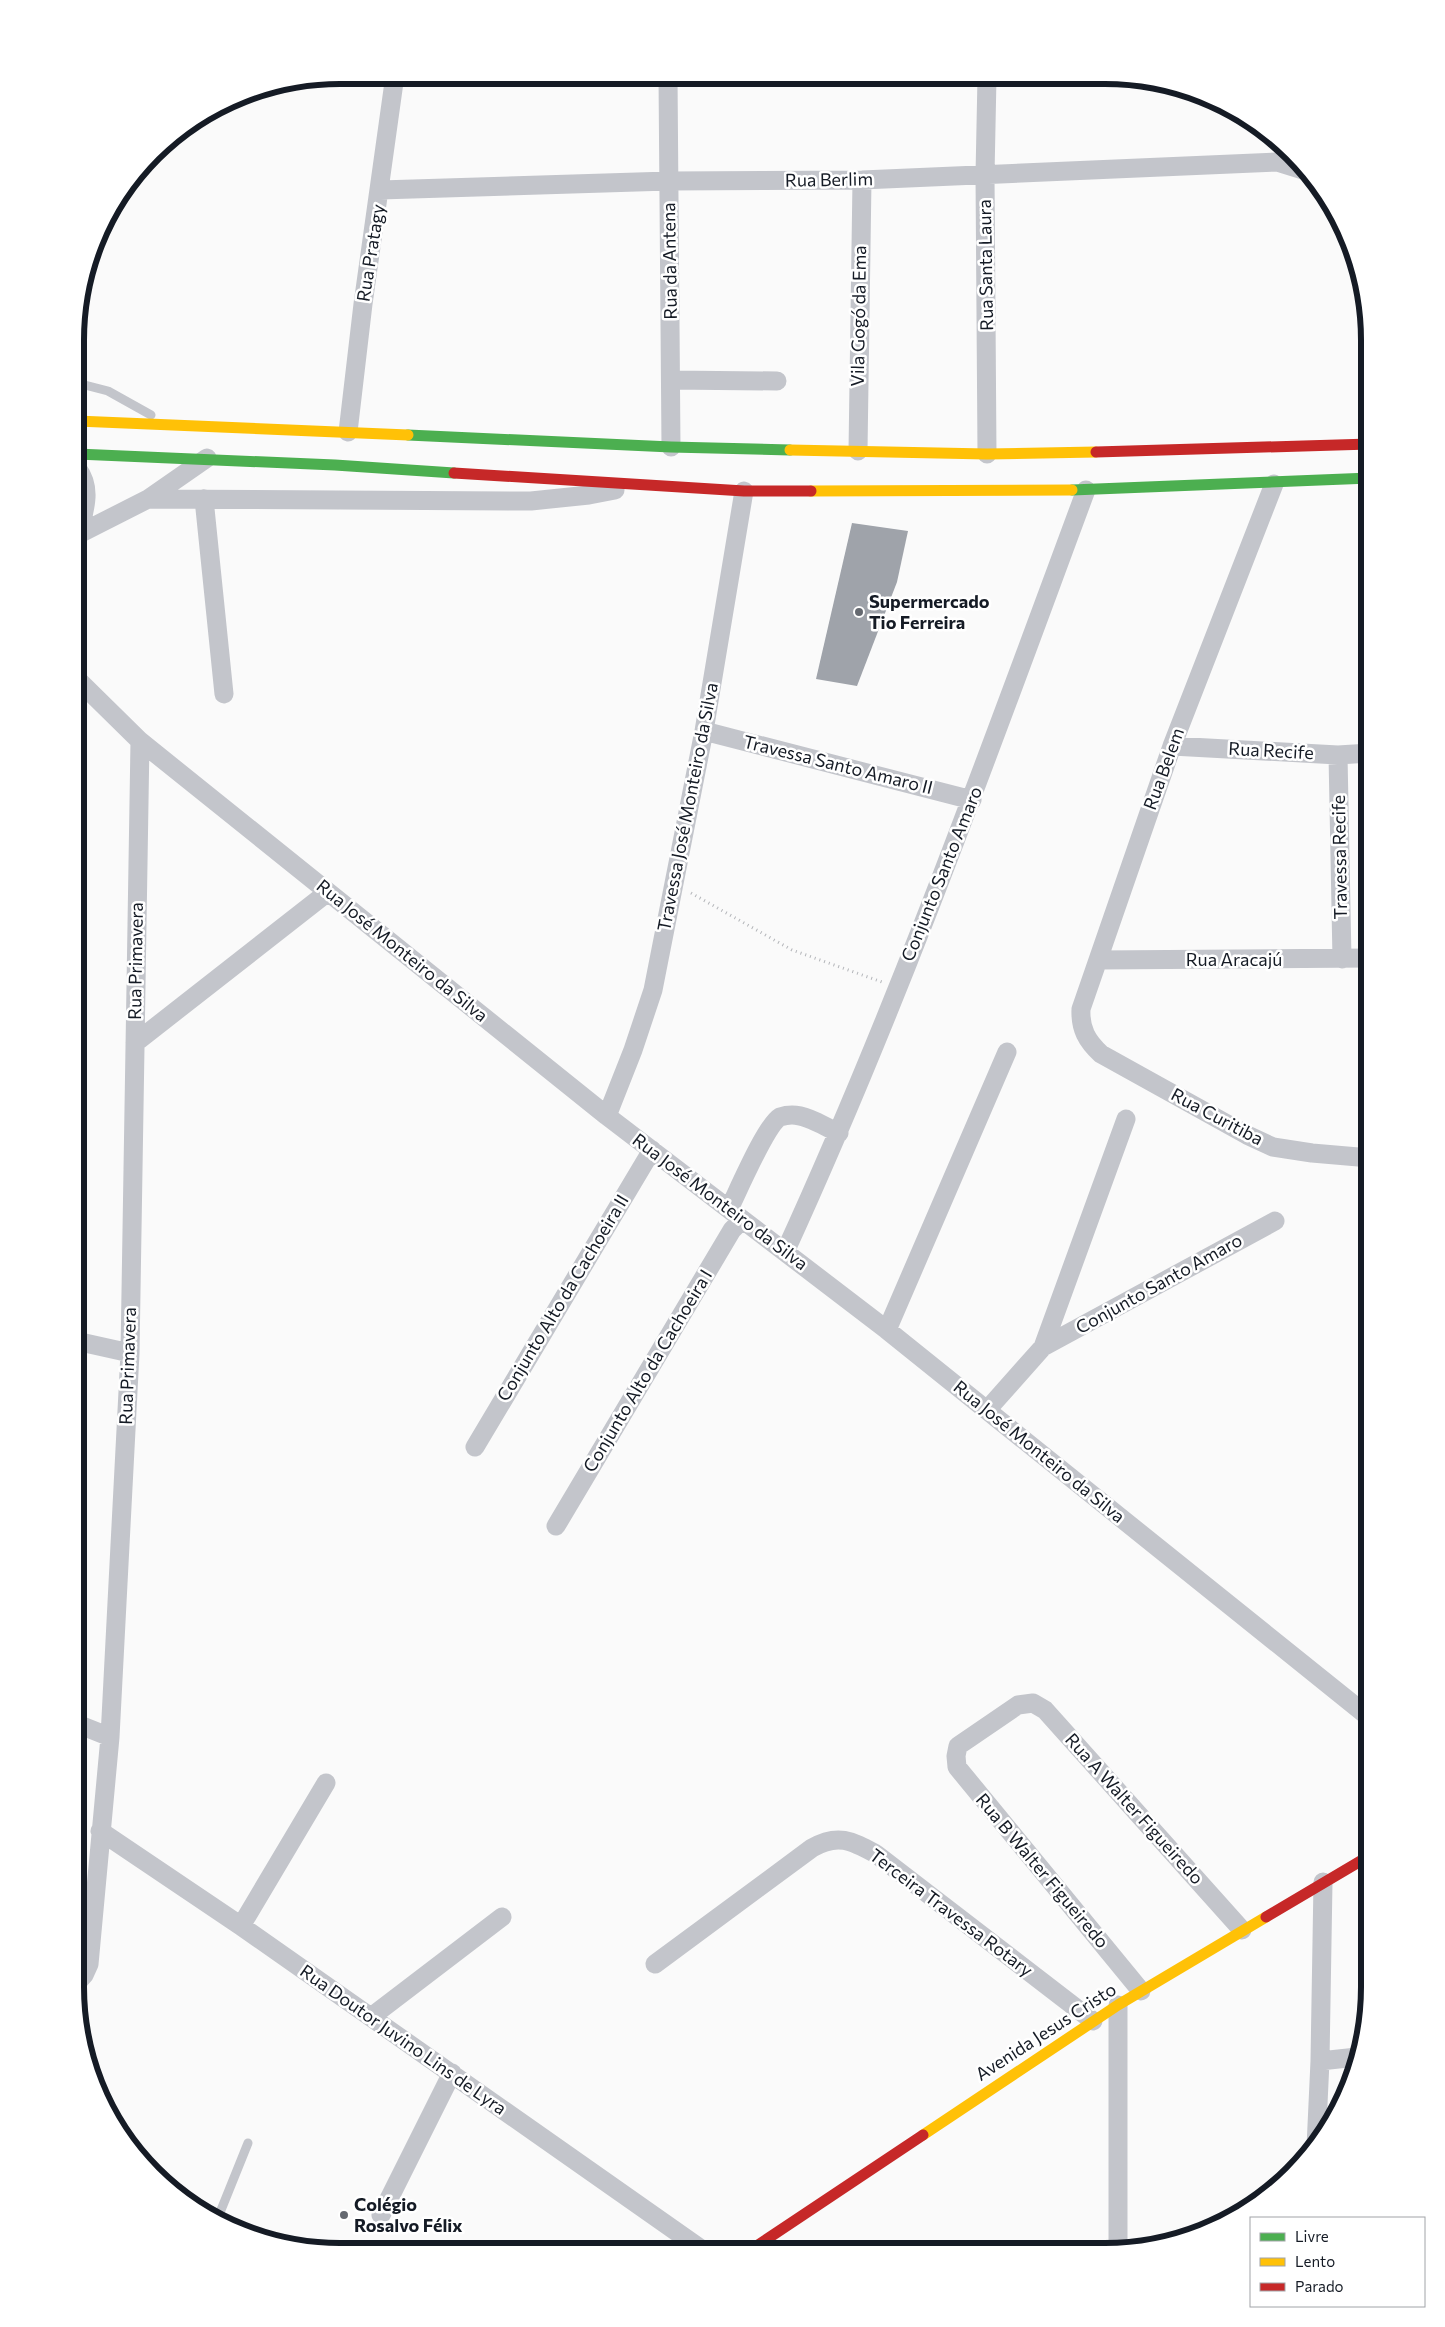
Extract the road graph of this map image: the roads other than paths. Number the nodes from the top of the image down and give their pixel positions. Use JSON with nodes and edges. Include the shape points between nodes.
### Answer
{"nodes":[{"id":1,"x":394,"y":84,"type":"edge"},
{"id":2,"x":668,"y":84,"type":"edge"},
{"id":3,"x":987,"y":84,"type":"edge"},
{"id":4,"x":1294,"y":167,"type":"edge"},
{"id":5,"x":985,"y":175,"type":"junction"},
{"id":6,"x":862,"y":180,"type":"junction"},
{"id":7,"x":669,"y":181,"type":"junction"},
{"id":8,"x":380,"y":190,"type":"junction"},
{"id":9,"x":671,"y":380,"type":"junction"},
{"id":10,"x":777,"y":381,"type":"dead end"},
{"id":11,"x":84,"y":385,"type":"edge"},
{"id":12,"x":84,"y":422,"type":"edge"},
{"id":13,"x":169,"y":425,"type":"junction"},
{"id":14,"x":348,"y":432,"type":"junction"},
{"id":15,"x":1361,"y":444,"type":"edge"},
{"id":16,"x":671,"y":447,"type":"junction"},
{"id":17,"x":858,"y":451,"type":"junction"},
{"id":18,"x":84,"y":454,"type":"edge"},
{"id":19,"x":987,"y":454,"type":"junction"},
{"id":20,"x":206,"y":458,"type":"junction"},
{"id":21,"x":1361,"y":479,"type":"edge"},
{"id":22,"x":84,"y":480,"type":"edge"},
{"id":23,"x":633,"y":484,"type":"junction"},
{"id":24,"x":1274,"y":484,"type":"junction"},
{"id":25,"x":1086,"y":490,"type":"junction"},
{"id":26,"x":744,"y":491,"type":"junction"},
{"id":27,"x":148,"y":499,"type":"junction"},
{"id":28,"x":204,"y":499,"type":"junction"},
{"id":29,"x":84,"y":511,"type":"edge"},
{"id":30,"x":84,"y":531,"type":"edge"},
{"id":31,"x":84,"y":685,"type":"edge"},
{"id":32,"x":224,"y":694,"type":"dead end"},
{"id":33,"x":704,"y":731,"type":"junction"},
{"id":34,"x":140,"y":741,"type":"junction"},
{"id":35,"x":1172,"y":746,"type":"junction"},
{"id":36,"x":1361,"y":754,"type":"edge"},
{"id":37,"x":1338,"y":755,"type":"junction"},
{"id":38,"x":972,"y":800,"type":"junction"},
{"id":39,"x":328,"y":892,"type":"junction"},
{"id":40,"x":1361,"y":958,"type":"edge"},
{"id":41,"x":1342,"y":959,"type":"junction"},
{"id":42,"x":1098,"y":960,"type":"junction"},
{"id":43,"x":135,"y":1043,"type":"junction"},
{"id":44,"x":1007,"y":1052,"type":"dead end"},
{"id":45,"x":1101,"y":1054,"type":"joint"},
{"id":46,"x":607,"y":1116,"type":"junction"},
{"id":47,"x":1126,"y":1119,"type":"dead end"},
{"id":48,"x":839,"y":1133,"type":"junction"},
{"id":49,"x":652,"y":1150,"type":"junction"},
{"id":50,"x":1361,"y":1157,"type":"edge"},
{"id":51,"x":735,"y":1214,"type":"junction"},
{"id":52,"x":1275,"y":1221,"type":"dead end"},
{"id":53,"x":785,"y":1252,"type":"junction"},
{"id":54,"x":887,"y":1330,"type":"junction"},
{"id":55,"x":84,"y":1343,"type":"edge"},
{"id":56,"x":1043,"y":1347,"type":"junction"},
{"id":57,"x":130,"y":1353,"type":"junction"},
{"id":58,"x":987,"y":1410,"type":"junction"},
{"id":59,"x":475,"y":1446,"type":"dead end"},
{"id":60,"x":556,"y":1526,"type":"dead end"},
{"id":61,"x":1361,"y":1711,"type":"edge"},
{"id":62,"x":84,"y":1727,"type":"edge"},
{"id":63,"x":110,"y":1737,"type":"junction"},
{"id":64,"x":958,"y":1746,"type":"joint"},
{"id":65,"x":326,"y":1783,"type":"dead end"},
{"id":66,"x":100,"y":1830,"type":"junction"},
{"id":67,"x":1361,"y":1861,"type":"edge"},
{"id":68,"x":1323,"y":1882,"type":"junction"},
{"id":69,"x":502,"y":1916,"type":"dead end"},
{"id":70,"x":241,"y":1926,"type":"junction"},
{"id":71,"x":1242,"y":1930,"type":"junction"},
{"id":72,"x":654,"y":1964,"type":"dead end"},
{"id":73,"x":84,"y":1975,"type":"edge"},
{"id":74,"x":1141,"y":1991,"type":"junction"},
{"id":75,"x":1118,"y":2005,"type":"junction"},
{"id":76,"x":371,"y":2017,"type":"junction"},
{"id":77,"x":1093,"y":2021,"type":"junction"},
{"id":78,"x":1352,"y":2058,"type":"edge"},
{"id":79,"x":1320,"y":2061,"type":"junction"},
{"id":80,"x":452,"y":2074,"type":"junction"},
{"id":81,"x":1317,"y":2132,"type":"edge"},
{"id":82,"x":248,"y":2143,"type":"dead end"},
{"id":83,"x":220,"y":2214,"type":"edge"},
{"id":84,"x":381,"y":2216,"type":"dead end"},
{"id":85,"x":693,"y":2243,"type":"edge"},
{"id":86,"x":761,"y":2243,"type":"edge"},
{"id":87,"x":1118,"y":2243,"type":"edge"}],
"edges":[{"from":1,"to":8,"type":"street","name":"Rua Pratagy"},
{"from":2,"to":7,"type":"street","name":"Rua da Antena"},
{"from":3,"to":5,"type":"street","name":"Rua Santa Laura"},
{"from":4,"to":5,"type":"street","name":"Rua Berlim","via":[[1277,162]]},
{"from":5,"to":6,"type":"street","name":"Rua Berlim"},
{"from":5,"to":19,"type":"street","name":"Rua Santa Laura"},
{"from":6,"to":7,"type":"street","name":"Rua Berlim"},
{"from":6,"to":17,"type":"street","name":"Vila Gogó da Ema"},
{"from":7,"to":8,"type":"street","name":"Rua Berlim"},
{"from":7,"to":9,"type":"street","name":"Rua da Antena"},
{"from":8,"to":14,"type":"street","name":"Rua Pratagy"},
{"from":9,"to":10,"type":"street"},
{"from":9,"to":16,"type":"street","name":"Rua da Antena"},
{"from":11,"to":13,"type":"lane","via":[[108,391]]},
{"from":12,"to":13,"type":"main road"},
{"from":13,"to":14,"type":"main road"},
{"from":14,"to":16,"type":"main road"},
{"from":15,"to":19,"type":"main road"},
{"from":16,"to":17,"type":"main road"},
{"from":17,"to":19,"type":"main road"},
{"from":18,"to":20,"type":"main road"},
{"from":20,"to":23,"type":"main road"},
{"from":20,"to":27,"type":"street"},
{"from":21,"to":24,"type":"main road"},
{"from":22,"to":29,"type":"street","via":[[87,490]]},
{"from":23,"to":26,"type":"main road"},
{"from":23,"to":28,"type":"street","via":[[589,496],[531,501]]},
{"from":24,"to":25,"type":"main road"},
{"from":24,"to":35,"type":"street","name":"Rua Belem"},
{"from":25,"to":26,"type":"main road"},
{"from":25,"to":38,"type":"street","name":"Conjunto Santo Amaro"},
{"from":26,"to":33,"type":"street","name":"Travessa José Monteiro da Silva"},
{"from":27,"to":28,"type":"street"},
{"from":27,"to":30,"type":"street"},
{"from":28,"to":32,"type":"street"},
{"from":31,"to":34,"type":"street","name":"Rua José Monteiro da Silva"},
{"from":33,"to":38,"type":"street","name":"Travessa Santo Amaro II"},
{"from":33,"to":46,"type":"street","name":"Travessa José Monteiro da Silva","via":[[653,990]]},
{"from":34,"to":39,"type":"street","name":"Rua José Monteiro da Silva"},
{"from":34,"to":43,"type":"street","name":"Rua Primavera"},
{"from":35,"to":37,"type":"street","name":"Rua Recife"},
{"from":35,"to":42,"type":"street","name":"Rua Belem"},
{"from":36,"to":37,"type":"street","name":"Rua Recife"},
{"from":37,"to":41,"type":"street","name":"Travessa Recife"},
{"from":38,"to":48,"type":"street","name":"Conjunto Santo Amaro"},
{"from":39,"to":43,"type":"street"},
{"from":39,"to":46,"type":"street","name":"Rua José Monteiro da Silva"},
{"from":40,"to":41,"type":"street","name":"Rua Aracajú"},
{"from":41,"to":42,"type":"street","name":"Rua Aracajú"},
{"from":42,"to":45,"type":"street","name":"Rua Belem","via":[[1081,1009],[1080,1024],[1091,1045]]},
{"from":43,"to":57,"type":"street","name":"Rua Primavera"},
{"from":44,"to":54,"type":"street"},
{"from":45,"to":50,"type":"street","name":"Rua Curitiba","via":[[1273,1147]]},
{"from":46,"to":49,"type":"street","name":"Rua José Monteiro da Silva"},
{"from":47,"to":56,"type":"street","name":"Conjunto Santo Amaro"},
{"from":48,"to":51,"type":"street","name":"Conjunto Alto da Cachoeira I","via":[[807,1118],[780,1117],[758,1150]]},
{"from":48,"to":53,"type":"street","name":"Conjunto Santo Amaro"},
{"from":49,"to":51,"type":"street","name":"Rua José Monteiro da Silva"},
{"from":49,"to":59,"type":"street","name":"Conjunto Alto da Cachoeira II"},
{"from":51,"to":53,"type":"street","name":"Rua José Monteiro da Silva"},
{"from":51,"to":60,"type":"street","name":"Conjunto Alto da Cachoeira I","via":[[732,1230]]},
{"from":52,"to":56,"type":"street","name":"Conjunto Santo Amaro"},
{"from":53,"to":54,"type":"street","name":"Rua José Monteiro da Silva"},
{"from":54,"to":58,"type":"street","name":"Rua José Monteiro da Silva"},
{"from":55,"to":57,"type":"street"},
{"from":56,"to":58,"type":"street","name":"Conjunto Santo Amaro"},
{"from":57,"to":63,"type":"street","name":"Rua Primavera"},
{"from":58,"to":61,"type":"street","name":"Rua José Monteiro da Silva"},
{"from":62,"to":63,"type":"street"},
{"from":63,"to":66,"type":"street","name":"Rua Primavera"},
{"from":64,"to":71,"type":"street","name":"Rua A Walter Figueiredo","via":[[1018,1705],[1033,1703],[1045,1710]]},
{"from":64,"to":74,"type":"street","name":"Rua B Walter Figueiredo","via":[[957,1767],[965,1778]]},
{"from":65,"to":70,"type":"street"},
{"from":66,"to":70,"type":"street","name":"Rua Doutor Juvino Lins de Lyra"},
{"from":66,"to":73,"type":"street","name":"Rua Primavera","via":[[89,1964]]},
{"from":67,"to":68,"type":"main road","name":"Avenida Jesus Cristo"},
{"from":68,"to":71,"type":"main road","name":"Avenida Jesus Cristo"},
{"from":68,"to":79,"type":"street"},
{"from":69,"to":76,"type":"street"},
{"from":70,"to":76,"type":"street","name":"Rua Doutor Juvino Lins de Lyra"},
{"from":71,"to":74,"type":"main road","name":"Avenida Jesus Cristo"},
{"from":72,"to":77,"type":"street","name":"Terceira Travessa Rotary","via":[[812,1848],[825,1841],[846,1840],[876,1854]]},
{"from":74,"to":75,"type":"main road","name":"Avenida Jesus Cristo"},
{"from":75,"to":77,"type":"main road","name":"Avenida Jesus Cristo"},
{"from":75,"to":87,"type":"street"},
{"from":76,"to":80,"type":"street","name":"Rua Doutor Juvino Lins de Lyra"},
{"from":77,"to":86,"type":"main road","name":"Avenida Jesus Cristo"},
{"from":78,"to":79,"type":"street"},
{"from":79,"to":81,"type":"street"},
{"from":80,"to":84,"type":"street"},
{"from":80,"to":85,"type":"street","name":"Rua Doutor Juvino Lins de Lyra"},
{"from":82,"to":83,"type":"lane"}]}
